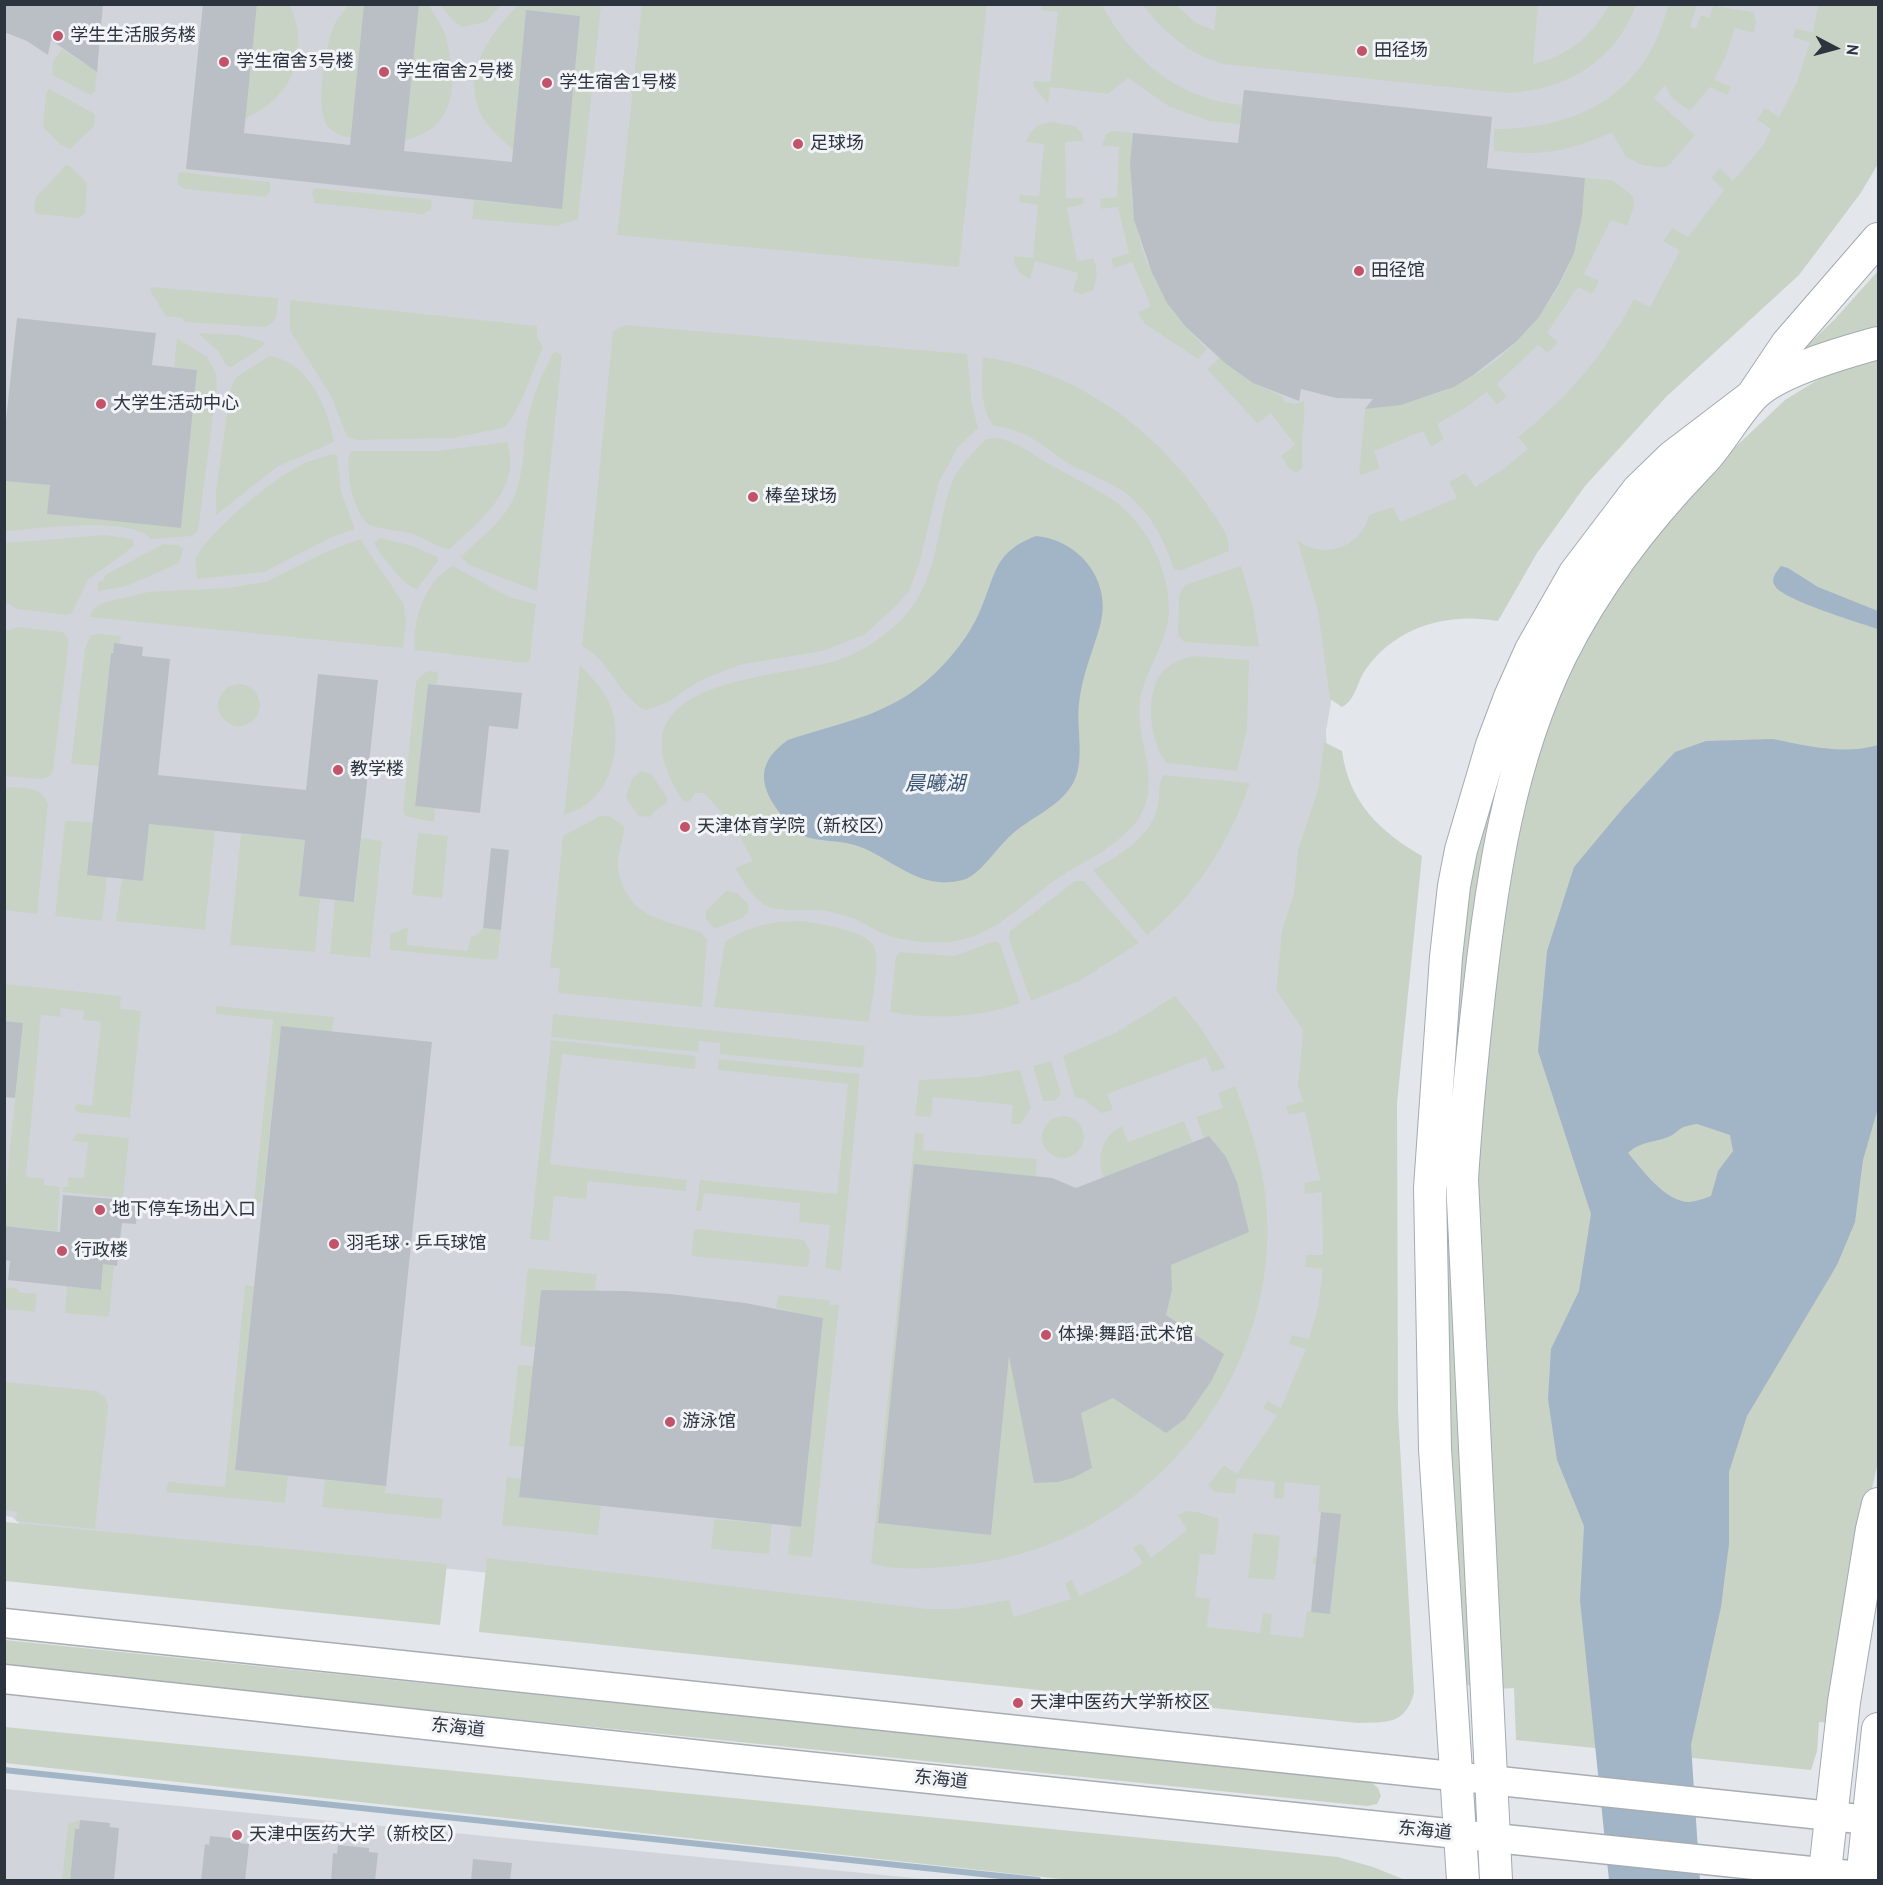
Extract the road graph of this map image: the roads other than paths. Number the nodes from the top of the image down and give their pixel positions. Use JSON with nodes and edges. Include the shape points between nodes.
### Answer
{"nodes":[{"id":1,"x":1878,"y":240,"type":"edge"},
{"id":2,"x":1878,"y":343,"type":"edge"},
{"id":3,"x":1752,"y":396,"type":"junction"},
{"id":4,"x":1878,"y":1504,"type":"edge"},
{"id":5,"x":4,"y":1623,"type":"edge"},
{"id":6,"x":4,"y":1678,"type":"edge"},
{"id":7,"x":1878,"y":1729,"type":"edge"},
{"id":8,"x":1455,"y":1778,"type":"junction"},
{"id":9,"x":1491,"y":1782,"type":"junction"},
{"id":10,"x":1831,"y":1816,"type":"junction"},
{"id":11,"x":1874,"y":1820,"type":"edge"},
{"id":12,"x":1459,"y":1834,"type":"junction"},
{"id":13,"x":1495,"y":1838,"type":"junction"},
{"id":14,"x":1825,"y":1876,"type":"edge"},
{"id":15,"x":1868,"y":1878,"type":"edge"},
{"id":16,"x":1462,"y":1881,"type":"edge"},
{"id":17,"x":1496,"y":1881,"type":"edge"}],
"edges":[{"from":1,"to":3,"type":"main road","via":[[1787,344]]},
{"from":2,"to":3,"type":"main road","via":[[1783,375]]},
{"from":3,"to":8,"type":"main road","via":[[1663,465],[1638,490],[1575,573],[1531,650],[1510,697],[1461,850],[1446,957],[1430,1188],[1435,1449]]},
{"from":3,"to":9,"type":"main road","via":[[1716,446],[1638,535],[1575,629],[1541,702],[1500,839],[1489,900],[1462,1179]]},
{"from":4,"to":10,"type":"main road","via":[[1844,1702]]},
{"from":5,"to":8,"type":"main road"},
{"from":6,"to":12,"type":"main road","name":"东海道"},
{"from":7,"to":11,"type":"main road"},
{"from":8,"to":9,"type":"main road"},
{"from":8,"to":12,"type":"main road"},
{"from":9,"to":10,"type":"main road"},
{"from":9,"to":13,"type":"main road"},
{"from":10,"to":11,"type":"main road"},
{"from":10,"to":14,"type":"main road"},
{"from":11,"to":15,"type":"main road"},
{"from":12,"to":13,"type":"main road","name":"东海道"},
{"from":12,"to":16,"type":"main road"},
{"from":13,"to":14,"type":"main road","name":"东海道"},
{"from":13,"to":17,"type":"main road"},
{"from":14,"to":15,"type":"main road","name":"东海道"}]}
